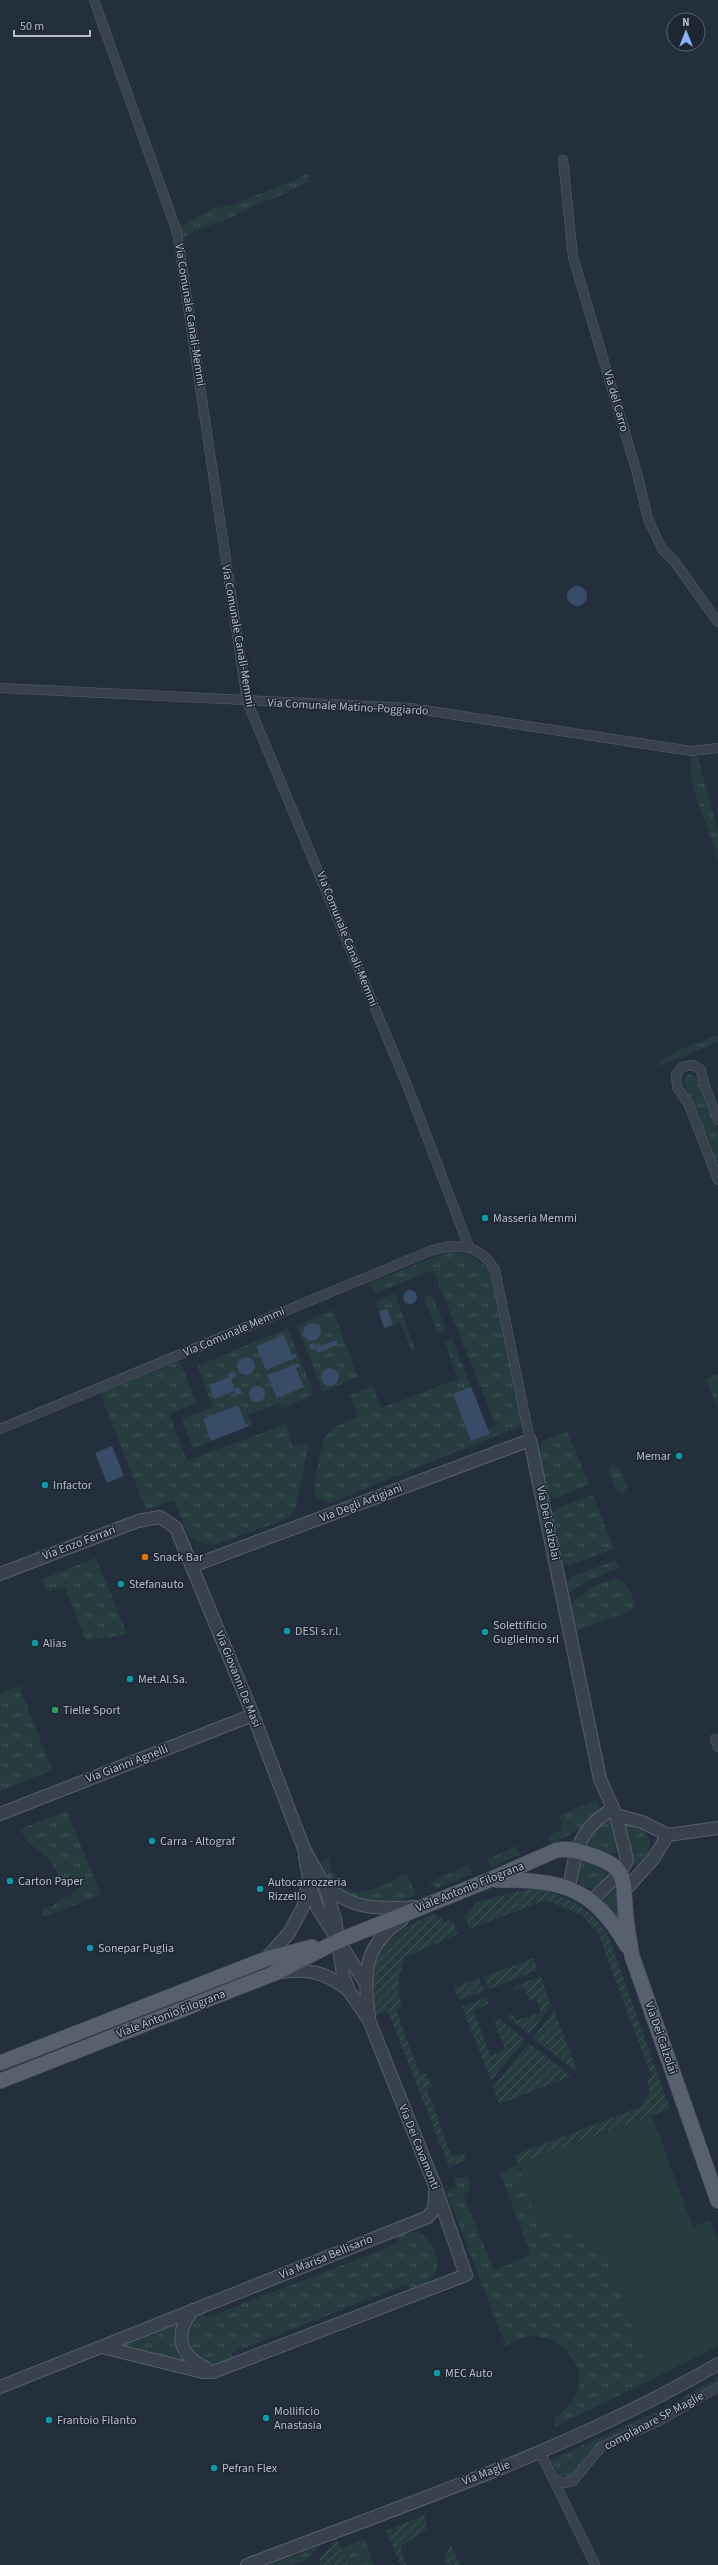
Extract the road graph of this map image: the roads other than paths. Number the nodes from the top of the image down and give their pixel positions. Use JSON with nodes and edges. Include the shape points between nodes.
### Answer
{"nodes":[{"id":1,"x":94,"y":0,"type":"edge"},
{"id":2,"x":563,"y":160,"type":"dead end"},
{"id":3,"x":718,"y":622,"type":"edge"},
{"id":4,"x":0,"y":688,"type":"edge"},
{"id":5,"x":247,"y":701,"type":"junction"},
{"id":6,"x":718,"y":748,"type":"edge"},
{"id":7,"x":718,"y":1120,"type":"edge"},
{"id":8,"x":718,"y":1180,"type":"edge"},
{"id":9,"x":469,"y":1246,"type":"junction"},
{"id":10,"x":0,"y":1429,"type":"edge"},
{"id":11,"x":530,"y":1440,"type":"junction"},
{"id":12,"x":160,"y":1517,"type":"joint"},
{"id":13,"x":192,"y":1566,"type":"junction"},
{"id":14,"x":0,"y":1574,"type":"edge"},
{"id":15,"x":253,"y":1715,"type":"junction"},
{"id":16,"x":614,"y":1812,"type":"junction"},
{"id":17,"x":0,"y":1814,"type":"edge"},
{"id":18,"x":718,"y":1828,"type":"edge"},
{"id":19,"x":668,"y":1836,"type":"junction"},
{"id":20,"x":576,"y":1850,"type":"junction"},
{"id":21,"x":621,"y":1872,"type":"junction"},
{"id":22,"x":314,"y":1877,"type":"junction"},
{"id":23,"x":489,"y":1880,"type":"junction"},
{"id":24,"x":570,"y":1888,"type":"junction"},
{"id":25,"x":626,"y":1889,"type":"junction"},
{"id":26,"x":592,"y":1900,"type":"junction"},
{"id":27,"x":422,"y":1907,"type":"junction"},
{"id":28,"x":338,"y":1941,"type":"junction"},
{"id":29,"x":632,"y":1956,"type":"junction"},
{"id":30,"x":266,"y":1959,"type":"junction"},
{"id":31,"x":275,"y":1973,"type":"junction"},
{"id":32,"x":364,"y":1981,"type":"junction"},
{"id":33,"x":349,"y":1991,"type":"junction"},
{"id":34,"x":369,"y":2020,"type":"junction"},
{"id":35,"x":0,"y":2062,"type":"edge"},
{"id":36,"x":0,"y":2080,"type":"edge"},
{"id":37,"x":435,"y":2186,"type":"junction"},
{"id":38,"x":718,"y":2201,"type":"edge"},
{"id":39,"x":194,"y":2309,"type":"junction"},
{"id":40,"x":102,"y":2347,"type":"junction"},
{"id":41,"x":717,"y":2364,"type":"edge"},
{"id":42,"x":213,"y":2372,"type":"junction"},
{"id":43,"x":0,"y":2386,"type":"edge"},
{"id":44,"x":718,"y":2387,"type":"edge"},
{"id":45,"x":540,"y":2452,"type":"junction"},
{"id":46,"x":555,"y":2480,"type":"junction"},
{"id":47,"x":247,"y":2565,"type":"edge"},
{"id":48,"x":595,"y":2565,"type":"edge"}],
"edges":[{"from":1,"to":5,"type":"street","name":"Via Comunale Canali-Memmi","via":[[177,232]]},
{"from":2,"to":3,"type":"street","name":"Via del Carro","via":[[573,257],[622,419],[648,519],[662,549],[675,562]]},
{"from":4,"to":5,"type":"street","name":"Via Comunale Matino-Poggiardo"},
{"from":5,"to":6,"type":"street","name":"Via Comunale Matino-Poggiardo","via":[[410,708],[691,751]]},
{"from":5,"to":9,"type":"street","name":"Via Comunale Canali-Memmi","via":[[403,1075]]},
{"from":7,"to":8,"type":"street","via":[[704,1084],[702,1070],[693,1065],[682,1067],[676,1076],[677,1087],[689,1105]]},
{"from":9,"to":10,"type":"street","name":"Via Comunale Memmi","via":[[454,1245],[430,1251]]},
{"from":9,"to":11,"type":"street","name":"Via Dei Calzolai","via":[[491,1264],[497,1279]]},
{"from":11,"to":13,"type":"street","name":"Via Degli Artigiani"},
{"from":11,"to":16,"type":"street","name":"Via Dei Calzolai","via":[[600,1779]]},
{"from":12,"to":13,"type":"street","name":"Via Giovanni De Masi","via":[[176,1528]]},
{"from":12,"to":14,"type":"street","name":"Via Enzo Ferrari","via":[[138,1521]]},
{"from":13,"to":15,"type":"street","name":"Via Giovanni De Masi"},
{"from":15,"to":17,"type":"street","name":"Via Gianni Agnelli"},
{"from":15,"to":22,"type":"street","name":"Via Giovanni De Masi"},
{"from":16,"to":19,"type":"street","via":[[642,1822]]},
{"from":16,"to":20,"type":"street","via":[[581,1837]]},
{"from":16,"to":21,"type":"street","name":"Via Dei Calzolai","via":[[627,1860]]},
{"from":18,"to":19,"type":"street"},
{"from":19,"to":25,"type":"street","via":[[653,1859]]},
{"from":20,"to":21,"type":"main road","via":[[602,1858],[615,1865]]},
{"from":20,"to":23,"type":"main road","name":"Viale Antonio Filograna","via":[[557,1850]]},
{"from":20,"to":24,"type":"street"},
{"from":21,"to":25,"type":"main road","name":"Via Dei Calzolai"},
{"from":21,"to":26,"type":"street"},
{"from":22,"to":27,"type":"street","via":[[341,1897],[365,1907]]},
{"from":22,"to":28,"type":"street","via":[[332,1904]]},
{"from":22,"to":30,"type":"street","via":[[303,1907],[289,1932]]},
{"from":23,"to":24,"type":"main road","via":[[533,1880]]},
{"from":23,"to":27,"type":"main road","name":"Viale Antonio Filograna"},
{"from":24,"to":26,"type":"main road"},
{"from":25,"to":29,"type":"main road","name":"Via Dei Calzolai","via":[[626,1916]]},
{"from":26,"to":29,"type":"main road","via":[[616,1928]]},
{"from":27,"to":28,"type":"main road","name":"Viale Antonio Filograna"},
{"from":27,"to":32,"type":"street","via":[[386,1930],[366,1964]]},
{"from":28,"to":30,"type":"main road","name":"Viale Antonio Filograna"},
{"from":28,"to":31,"type":"main road","name":"Viale Antonio Filograna"},
{"from":28,"to":32,"type":"street"},
{"from":28,"to":33,"type":"street","via":[[340,1964]]},
{"from":29,"to":38,"type":"main road","name":"Via Dei Calzolai"},
{"from":30,"to":35,"type":"main road","name":"Viale Antonio Filograna"},
{"from":31,"to":33,"type":"street","via":[[297,1970],[315,1972],[328,1976]]},
{"from":31,"to":36,"type":"main road","name":"Viale Antonio Filograna"},
{"from":32,"to":34,"type":"street"},
{"from":33,"to":34,"type":"street"},
{"from":34,"to":37,"type":"street","name":"Via Dei Cavamonti"},
{"from":37,"to":39,"type":"street","name":"Via Marisa Bellisario","via":[[434,2209],[428,2217]]},
{"from":37,"to":42,"type":"street","name":"Via Dei Cavamonti","via":[[466,2275]]},
{"from":39,"to":40,"type":"street","name":"Via Marisa Bellisario"},
{"from":39,"to":42,"type":"street","via":[[184,2321],[180,2336],[184,2349],[193,2362]]},
{"from":40,"to":42,"type":"street","via":[[203,2372]]},
{"from":40,"to":43,"type":"street","name":"Via Marisa Bellisario"},
{"from":41,"to":45,"type":"street","name":"Via Maglie","via":[[614,2420]]},
{"from":44,"to":46,"type":"street","name":"complanare SP Maglie","via":[[659,2421],[601,2448],[573,2481],[564,2483]]},
{"from":45,"to":46,"type":"street"},
{"from":45,"to":47,"type":"street","name":"Via Maglie"},
{"from":46,"to":48,"type":"street"}]}
